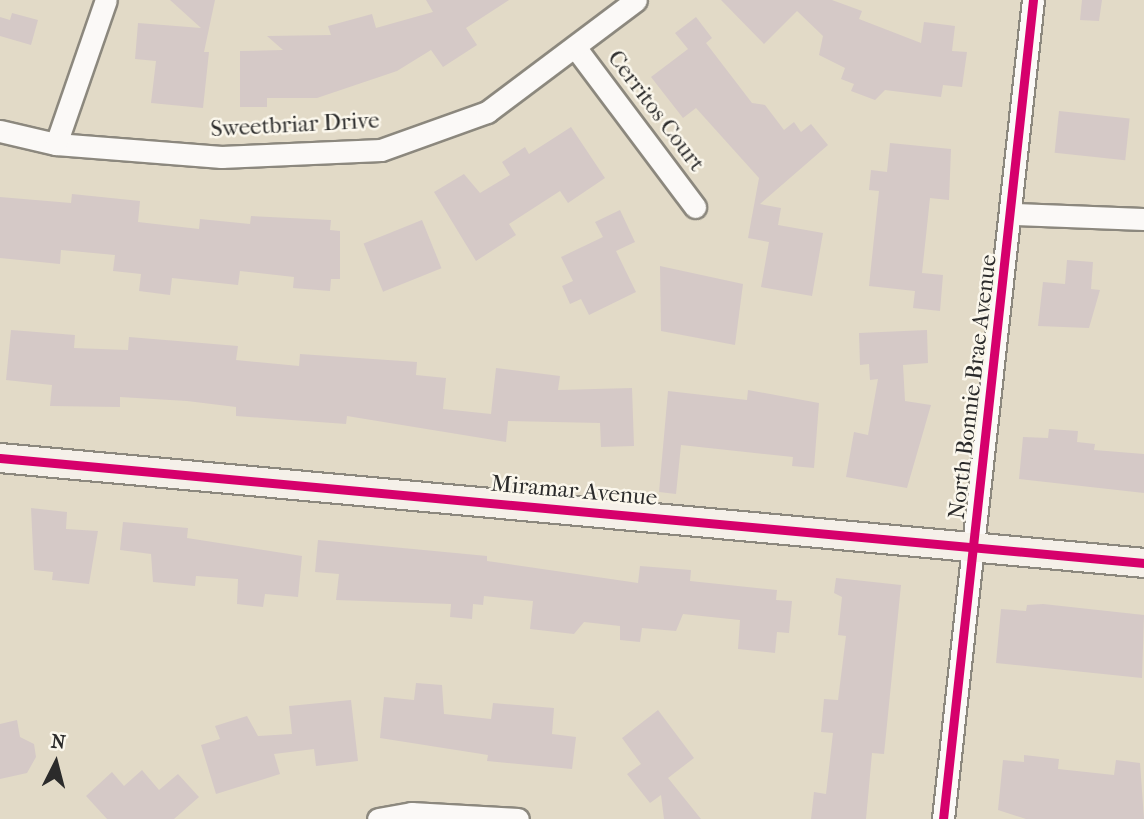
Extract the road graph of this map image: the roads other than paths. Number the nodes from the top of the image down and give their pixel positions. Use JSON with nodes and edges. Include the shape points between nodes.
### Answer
{"nodes":[{"id":1,"x":106,"y":0,"type":"edge"},
{"id":2,"x":636,"y":0,"type":"edge"},
{"id":3,"x":1033,"y":0,"type":"edge"},
{"id":4,"x":575,"y":47,"type":"junction"},
{"id":5,"x":0,"y":131,"type":"edge"},
{"id":6,"x":56,"y":144,"type":"junction"},
{"id":7,"x":695,"y":207,"type":"dead end"},
{"id":8,"x":1013,"y":214,"type":"junction"},
{"id":9,"x":1144,"y":219,"type":"edge"},
{"id":10,"x":0,"y":458,"type":"edge"},
{"id":11,"x":974,"y":548,"type":"junction"},
{"id":12,"x":1144,"y":563,"type":"edge"},
{"id":13,"x":378,"y":819,"type":"edge"},
{"id":14,"x":518,"y":819,"type":"edge"},
{"id":15,"x":943,"y":819,"type":"edge"}],
"edges":[{"from":1,"to":6,"type":"street"},
{"from":2,"to":4,"type":"street","name":"Sweetbriar Drive"},
{"from":3,"to":8,"type":"street","name":"North Bonnie Brae Avenue"},
{"from":4,"to":6,"type":"street","name":"Sweetbriar Drive","via":[[487,112],[381,150],[221,158]]},
{"from":4,"to":7,"type":"street","name":"Cerritos Court"},
{"from":5,"to":6,"type":"street","name":"Sweetbriar Drive"},
{"from":8,"to":9,"type":"street"},
{"from":8,"to":11,"type":"street","name":"North Bonnie Brae Avenue"},
{"from":10,"to":11,"type":"street","name":"Miramar Avenue"},
{"from":11,"to":12,"type":"street","name":"Miramar Avenue"},
{"from":11,"to":15,"type":"street","name":"North Bonnie Brae Avenue"},
{"from":13,"to":14,"type":"street","via":[[411,813]]}]}
